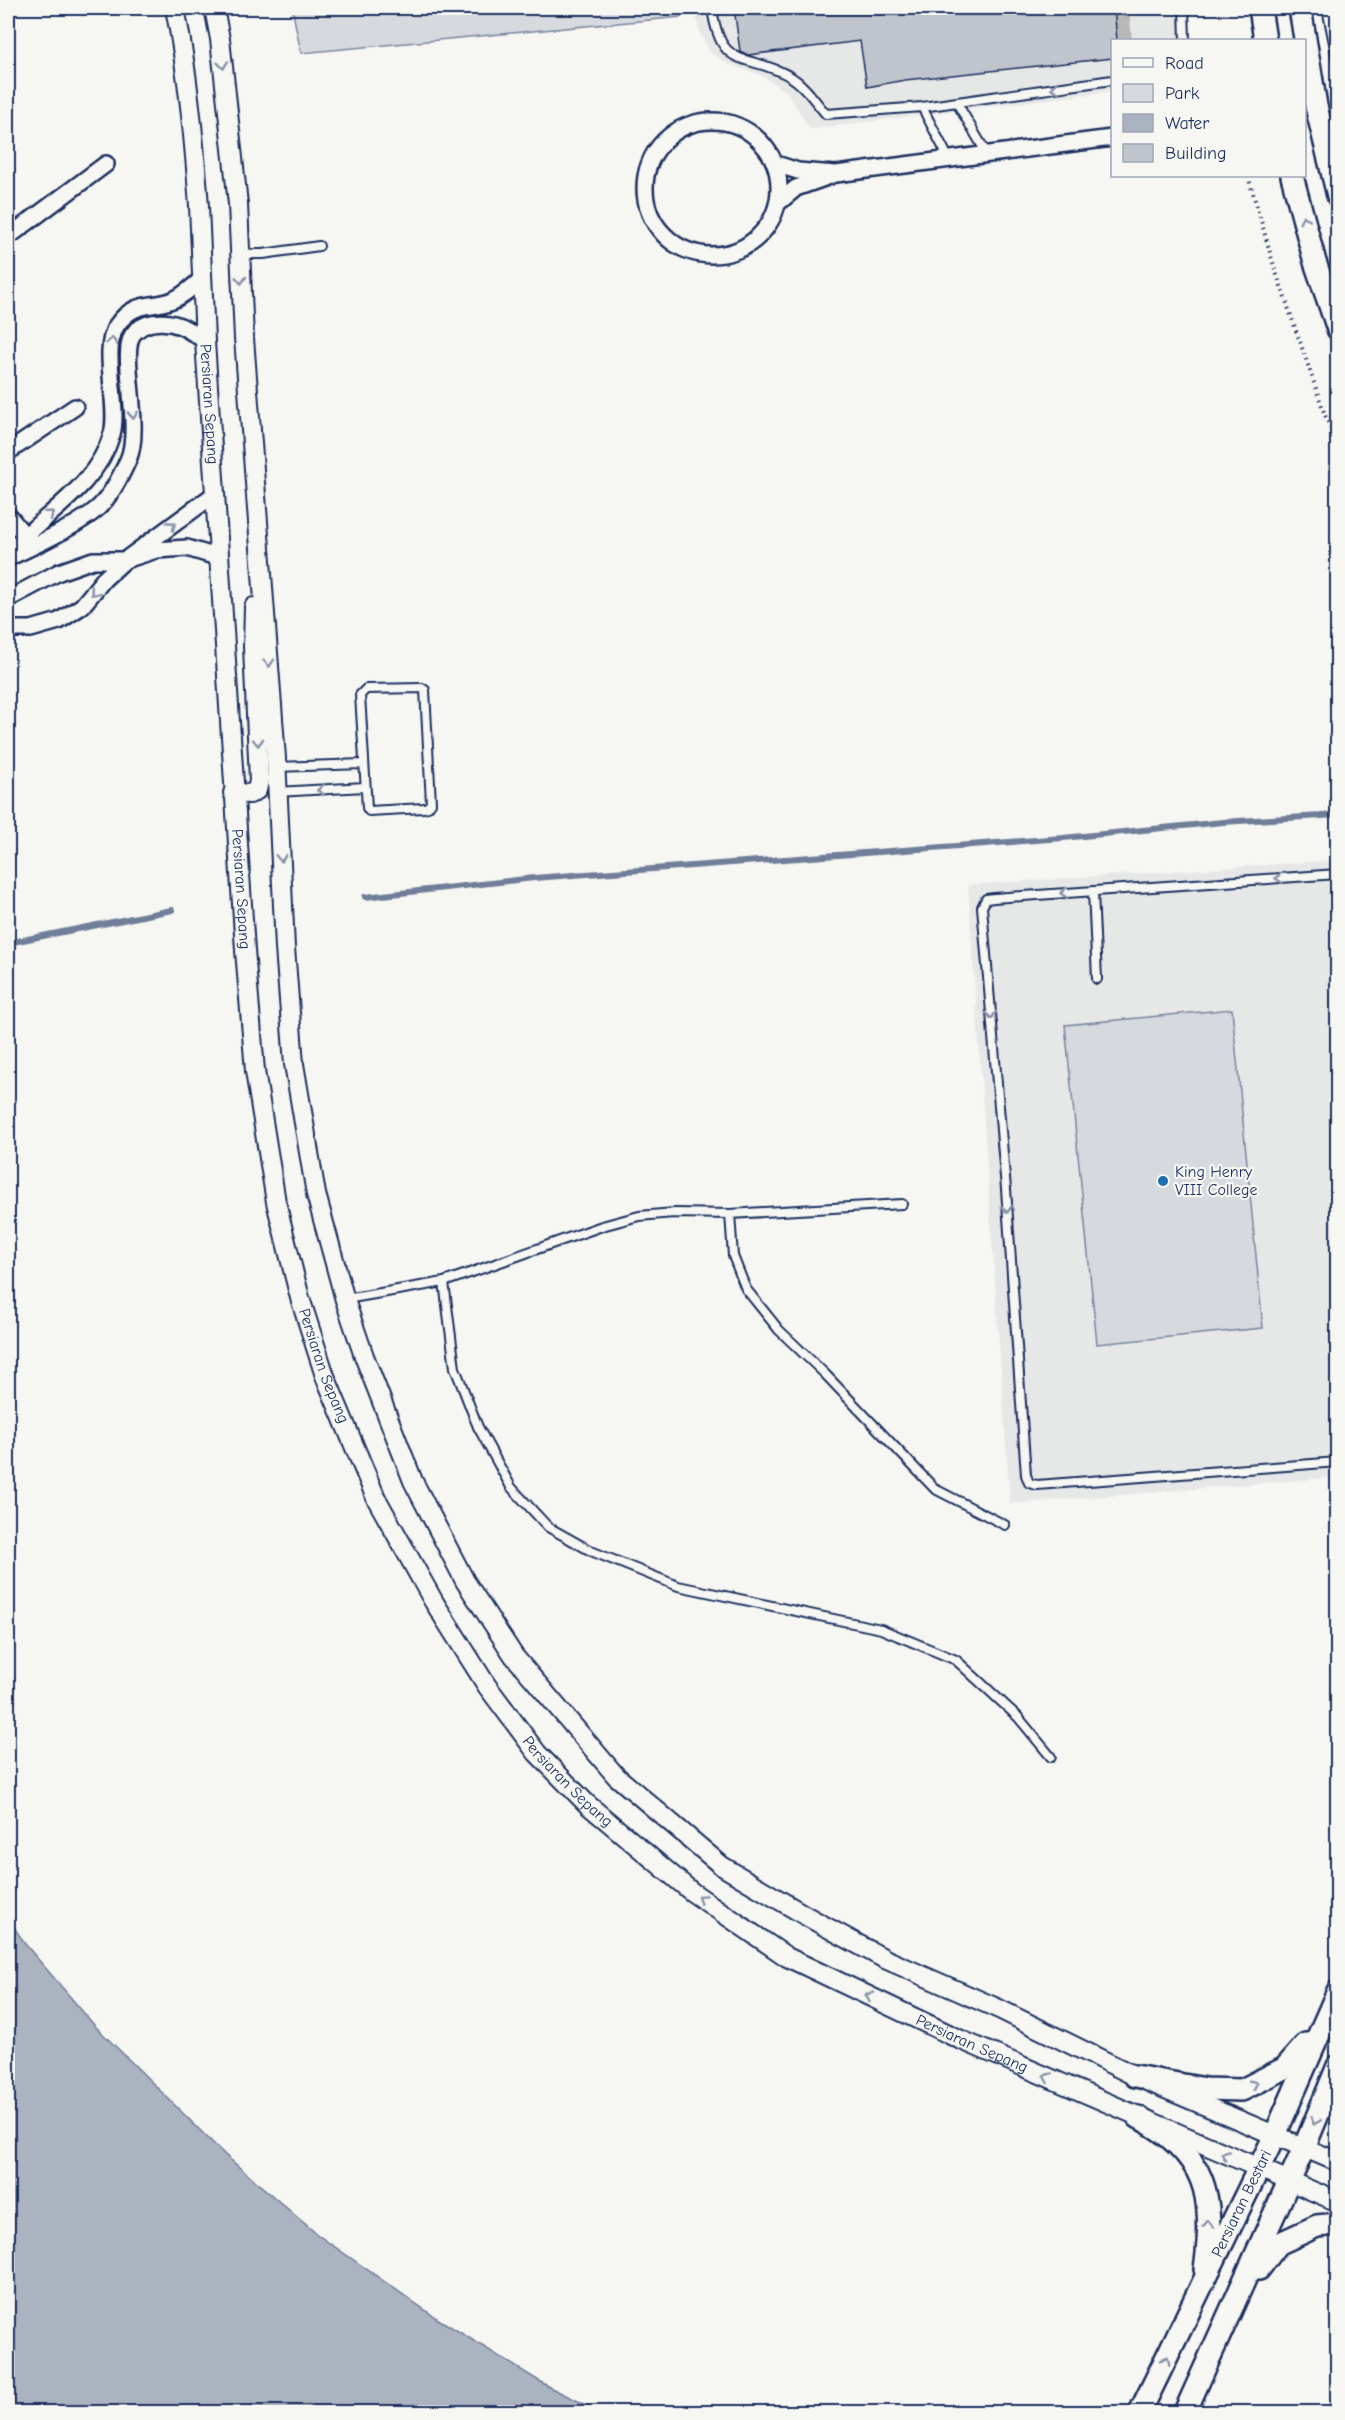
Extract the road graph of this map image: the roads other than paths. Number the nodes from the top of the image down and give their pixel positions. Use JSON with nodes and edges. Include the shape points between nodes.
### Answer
{"nodes":[{"id":1,"x":175,"y":8,"type":"edge"},
{"id":2,"x":214,"y":8,"type":"edge"},
{"id":3,"x":712,"y":8,"type":"edge"},
{"id":4,"x":1184,"y":8,"type":"edge"},
{"id":5,"x":1260,"y":8,"type":"edge"},
{"id":6,"x":1300,"y":8,"type":"edge"},
{"id":7,"x":1327,"y":8,"type":"edge"},
{"id":8,"x":1185,"y":39,"type":"edge"},
{"id":9,"x":1257,"y":39,"type":"edge"},
{"id":10,"x":1265,"y":39,"type":"edge"},
{"id":11,"x":1305,"y":39,"type":"edge"},
{"id":12,"x":1306,"y":45,"type":"edge"},
{"id":13,"x":1338,"y":64,"type":"edge"},
{"id":14,"x":1111,"y":80,"type":"edge"},
{"id":15,"x":957,"y":103,"type":"junction"},
{"id":16,"x":922,"y":107,"type":"junction"},
{"id":17,"x":1111,"y":138,"type":"edge"},
{"id":18,"x":988,"y":156,"type":"junction"},
{"id":19,"x":950,"y":160,"type":"junction"},
{"id":20,"x":106,"y":164,"type":"dead end"},
{"id":21,"x":776,"y":164,"type":"junction"},
{"id":22,"x":836,"y":174,"type":"junction"},
{"id":23,"x":1291,"y":179,"type":"edge"},
{"id":24,"x":1338,"y":196,"type":"edge"},
{"id":25,"x":778,"y":203,"type":"junction"},
{"id":26,"x":8,"y":237,"type":"edge"},
{"id":27,"x":319,"y":246,"type":"dead end"},
{"id":28,"x":240,"y":254,"type":"junction"},
{"id":29,"x":1316,"y":262,"type":"junction"},
{"id":30,"x":1338,"y":276,"type":"edge"},
{"id":31,"x":203,"y":278,"type":"junction"},
{"id":32,"x":1338,"y":329,"type":"edge"},
{"id":33,"x":206,"y":341,"type":"junction"},
{"id":34,"x":75,"y":407,"type":"dead end"},
{"id":35,"x":8,"y":452,"type":"edge"},
{"id":36,"x":216,"y":493,"type":"junction"},
{"id":37,"x":255,"y":494,"type":"junction"},
{"id":38,"x":8,"y":515,"type":"edge"},
{"id":39,"x":29,"y":540,"type":"junction"},
{"id":40,"x":8,"y":556,"type":"edge"},
{"id":41,"x":220,"y":558,"type":"junction"},
{"id":42,"x":125,"y":560,"type":"junction"},
{"id":43,"x":8,"y":599,"type":"edge"},
{"id":44,"x":8,"y":629,"type":"edge"},
{"id":45,"x":363,"y":764,"type":"junction"},
{"id":46,"x":276,"y":767,"type":"junction"},
{"id":47,"x":365,"y":787,"type":"junction"},
{"id":48,"x":277,"y":792,"type":"junction"},
{"id":49,"x":233,"y":793,"type":"junction"},
{"id":50,"x":1338,"y":874,"type":"edge"},
{"id":51,"x":1093,"y":891,"type":"junction"},
{"id":52,"x":1097,"y":979,"type":"dead end"},
{"id":53,"x":902,"y":1204,"type":"dead end"},
{"id":54,"x":730,"y":1214,"type":"junction"},
{"id":55,"x":444,"y":1282,"type":"junction"},
{"id":56,"x":345,"y":1300,"type":"junction"},
{"id":57,"x":1338,"y":1462,"type":"edge"},
{"id":58,"x":1005,"y":1524,"type":"dead end"},
{"id":59,"x":1051,"y":1757,"type":"dead end"},
{"id":60,"x":1338,"y":1990,"type":"edge"},
{"id":61,"x":1318,"y":2031,"type":"junction"},
{"id":62,"x":1338,"y":2066,"type":"edge"},
{"id":63,"x":1135,"y":2076,"type":"junction"},
{"id":64,"x":1138,"y":2116,"type":"junction"},
{"id":65,"x":1275,"y":2135,"type":"junction"},
{"id":66,"x":1304,"y":2148,"type":"junction"},
{"id":67,"x":1338,"y":2162,"type":"edge"},
{"id":68,"x":1259,"y":2169,"type":"junction"},
{"id":69,"x":1289,"y":2182,"type":"junction"},
{"id":70,"x":1338,"y":2202,"type":"edge"},
{"id":71,"x":1338,"y":2224,"type":"edge"},
{"id":72,"x":1204,"y":2282,"type":"junction"},
{"id":73,"x":1239,"y":2294,"type":"junction"},
{"id":74,"x":1140,"y":2412,"type":"edge"},
{"id":75,"x":1185,"y":2412,"type":"edge"}],
"edges":[{"from":1,"to":31,"type":"street","name":"Persiaran Sepang","via":[[192,116]]},
{"from":2,"to":28,"type":"street","one_way":true,"via":[[229,113]]},
{"from":3,"to":16,"type":"lane","via":[[715,27],[726,50],[790,76],[826,114]]},
{"from":4,"to":8,"type":"lane"},
{"from":5,"to":9,"type":"street"},
{"from":5,"to":10,"type":"main road"},
{"from":6,"to":11,"type":"main road"},
{"from":7,"to":13,"type":"lane"},
{"from":12,"to":24,"type":"main road"},
{"from":14,"to":15,"type":"lane","one_way":true},
{"from":15,"to":16,"type":"lane"},
{"from":15,"to":18,"type":"lane"},
{"from":16,"to":19,"type":"lane"},
{"from":17,"to":18,"type":"street"},
{"from":18,"to":19,"type":"street"},
{"from":19,"to":22,"type":"street"},
{"from":20,"to":26,"type":"street"},
{"from":21,"to":22,"type":"street","via":[[798,171]]},
{"from":21,"to":25,"type":"street"},
{"from":21,"to":25,"type":"street","via":[[757,138],[742,128],[706,121],[688,125],[672,133],[649,162],[645,199],[656,224],[674,244],[710,255],[728,253],[760,235]]},
{"from":22,"to":25,"type":"street","via":[[796,188]]},
{"from":29,"to":23,"type":"main road","one_way":true},
{"from":27,"to":28,"type":"lane"},
{"from":28,"to":37,"type":"street","one_way":true},
{"from":29,"to":30,"type":"main road"},
{"from":29,"to":32,"type":"main road"},
{"from":31,"to":33,"type":"street","name":"Persiaran Sepang"},
{"from":39,"to":31,"type":"street","one_way":true,"via":[[79,488],[112,433],[110,350],[114,328],[140,306],[177,298]]},
{"from":33,"to":36,"type":"street","name":"Persiaran Sepang"},
{"from":33,"to":39,"type":"street","one_way":true,"via":[[183,326],[164,321],[146,324],[132,335],[128,351],[134,436],[127,462],[98,507]]},
{"from":34,"to":35,"type":"street"},
{"from":36,"to":41,"type":"street","name":"Persiaran Sepang"},
{"from":42,"to":36,"type":"street","one_way":true},
{"from":37,"to":46,"type":"street","one_way":true},
{"from":37,"to":49,"type":"street","one_way":true,"via":[[253,647],[260,781],[257,790],[250,794]]},
{"from":38,"to":39,"type":"street"},
{"from":39,"to":40,"type":"street"},
{"from":41,"to":42,"type":"street","via":[[187,548],[156,550]]},
{"from":41,"to":49,"type":"street","name":"Persiaran Sepang"},
{"from":42,"to":43,"type":"street","via":[[93,560],[59,572]]},
{"from":42,"to":44,"type":"street","one_way":true,"via":[[82,606],[59,621],[31,629]]},
{"from":45,"to":46,"type":"lane"},
{"from":45,"to":47,"type":"lane"},
{"from":45,"to":47,"type":"lane","via":[[362,691],[425,690],[431,804],[369,811]]},
{"from":46,"to":48,"type":"street"},
{"from":47,"to":48,"type":"lane","one_way":true},
{"from":48,"to":56,"type":"street","one_way":true,"via":[[294,1064],[316,1194]]},
{"from":64,"to":49,"type":"street","name":"Persiaran Sepang","one_way":true,"via":[[959,2039],[787,1957],[692,1892],[587,1804],[537,1753],[487,1686],[376,1498],[326,1376],[300,1298],[276,1202],[255,1071]]},
{"from":50,"to":51,"type":"lane","one_way":true},
{"from":51,"to":52,"type":"lane"},
{"from":51,"to":57,"type":"lane","one_way":true,"via":[[986,899],[982,907],[1029,1483]]},
{"from":53,"to":54,"type":"lane"},
{"from":54,"to":55,"type":"lane","via":[[639,1216]]},
{"from":54,"to":58,"type":"lane","via":[[732,1256],[746,1289],[779,1330],[935,1489]]},
{"from":55,"to":56,"type":"lane"},
{"from":55,"to":59,"type":"lane","via":[[455,1368],[478,1427],[511,1487],[548,1527],[591,1551],[678,1586],[881,1629],[956,1660],[1018,1717]]},
{"from":56,"to":63,"type":"street","via":[[413,1481],[465,1581],[514,1656],[616,1776],[722,1866],[808,1917],[885,1959],[999,2009]]},
{"from":60,"to":61,"type":"main road","name":"Persiaran Bestari"},
{"from":63,"to":61,"type":"main road","one_way":true,"via":[[1205,2089],[1242,2090],[1285,2068]]},
{"from":61,"to":65,"type":"main road","name":"Persiaran Bestari"},
{"from":62,"to":66,"type":"main road","name":"Persiaran Bestari","one_way":true},
{"from":63,"to":65,"type":"street"},
{"from":68,"to":64,"type":"street","name":"Persiaran Sepang","one_way":true},
{"from":72,"to":64,"type":"main road","one_way":true,"via":[[1209,2204],[1202,2177],[1161,2129]]},
{"from":65,"to":66,"type":"street"},
{"from":65,"to":68,"type":"main road","name":"Persiaran Bestari"},
{"from":66,"to":67,"type":"street"},
{"from":66,"to":69,"type":"main road","name":"Persiaran Bestari"},
{"from":68,"to":69,"type":"street","name":"Persiaran Sepang"},
{"from":68,"to":72,"type":"main road","name":"Persiaran Bestari"},
{"from":69,"to":70,"type":"street","name":"Persiaran Sepang"},
{"from":69,"to":73,"type":"main road","name":"Persiaran Bestari"},
{"from":71,"to":73,"type":"main road","via":[[1317,2226],[1278,2244]]},
{"from":74,"to":72,"type":"main road","name":"Persiaran Bestari","one_way":true},
{"from":73,"to":75,"type":"main road","name":"Persiaran Bestari"}]}
